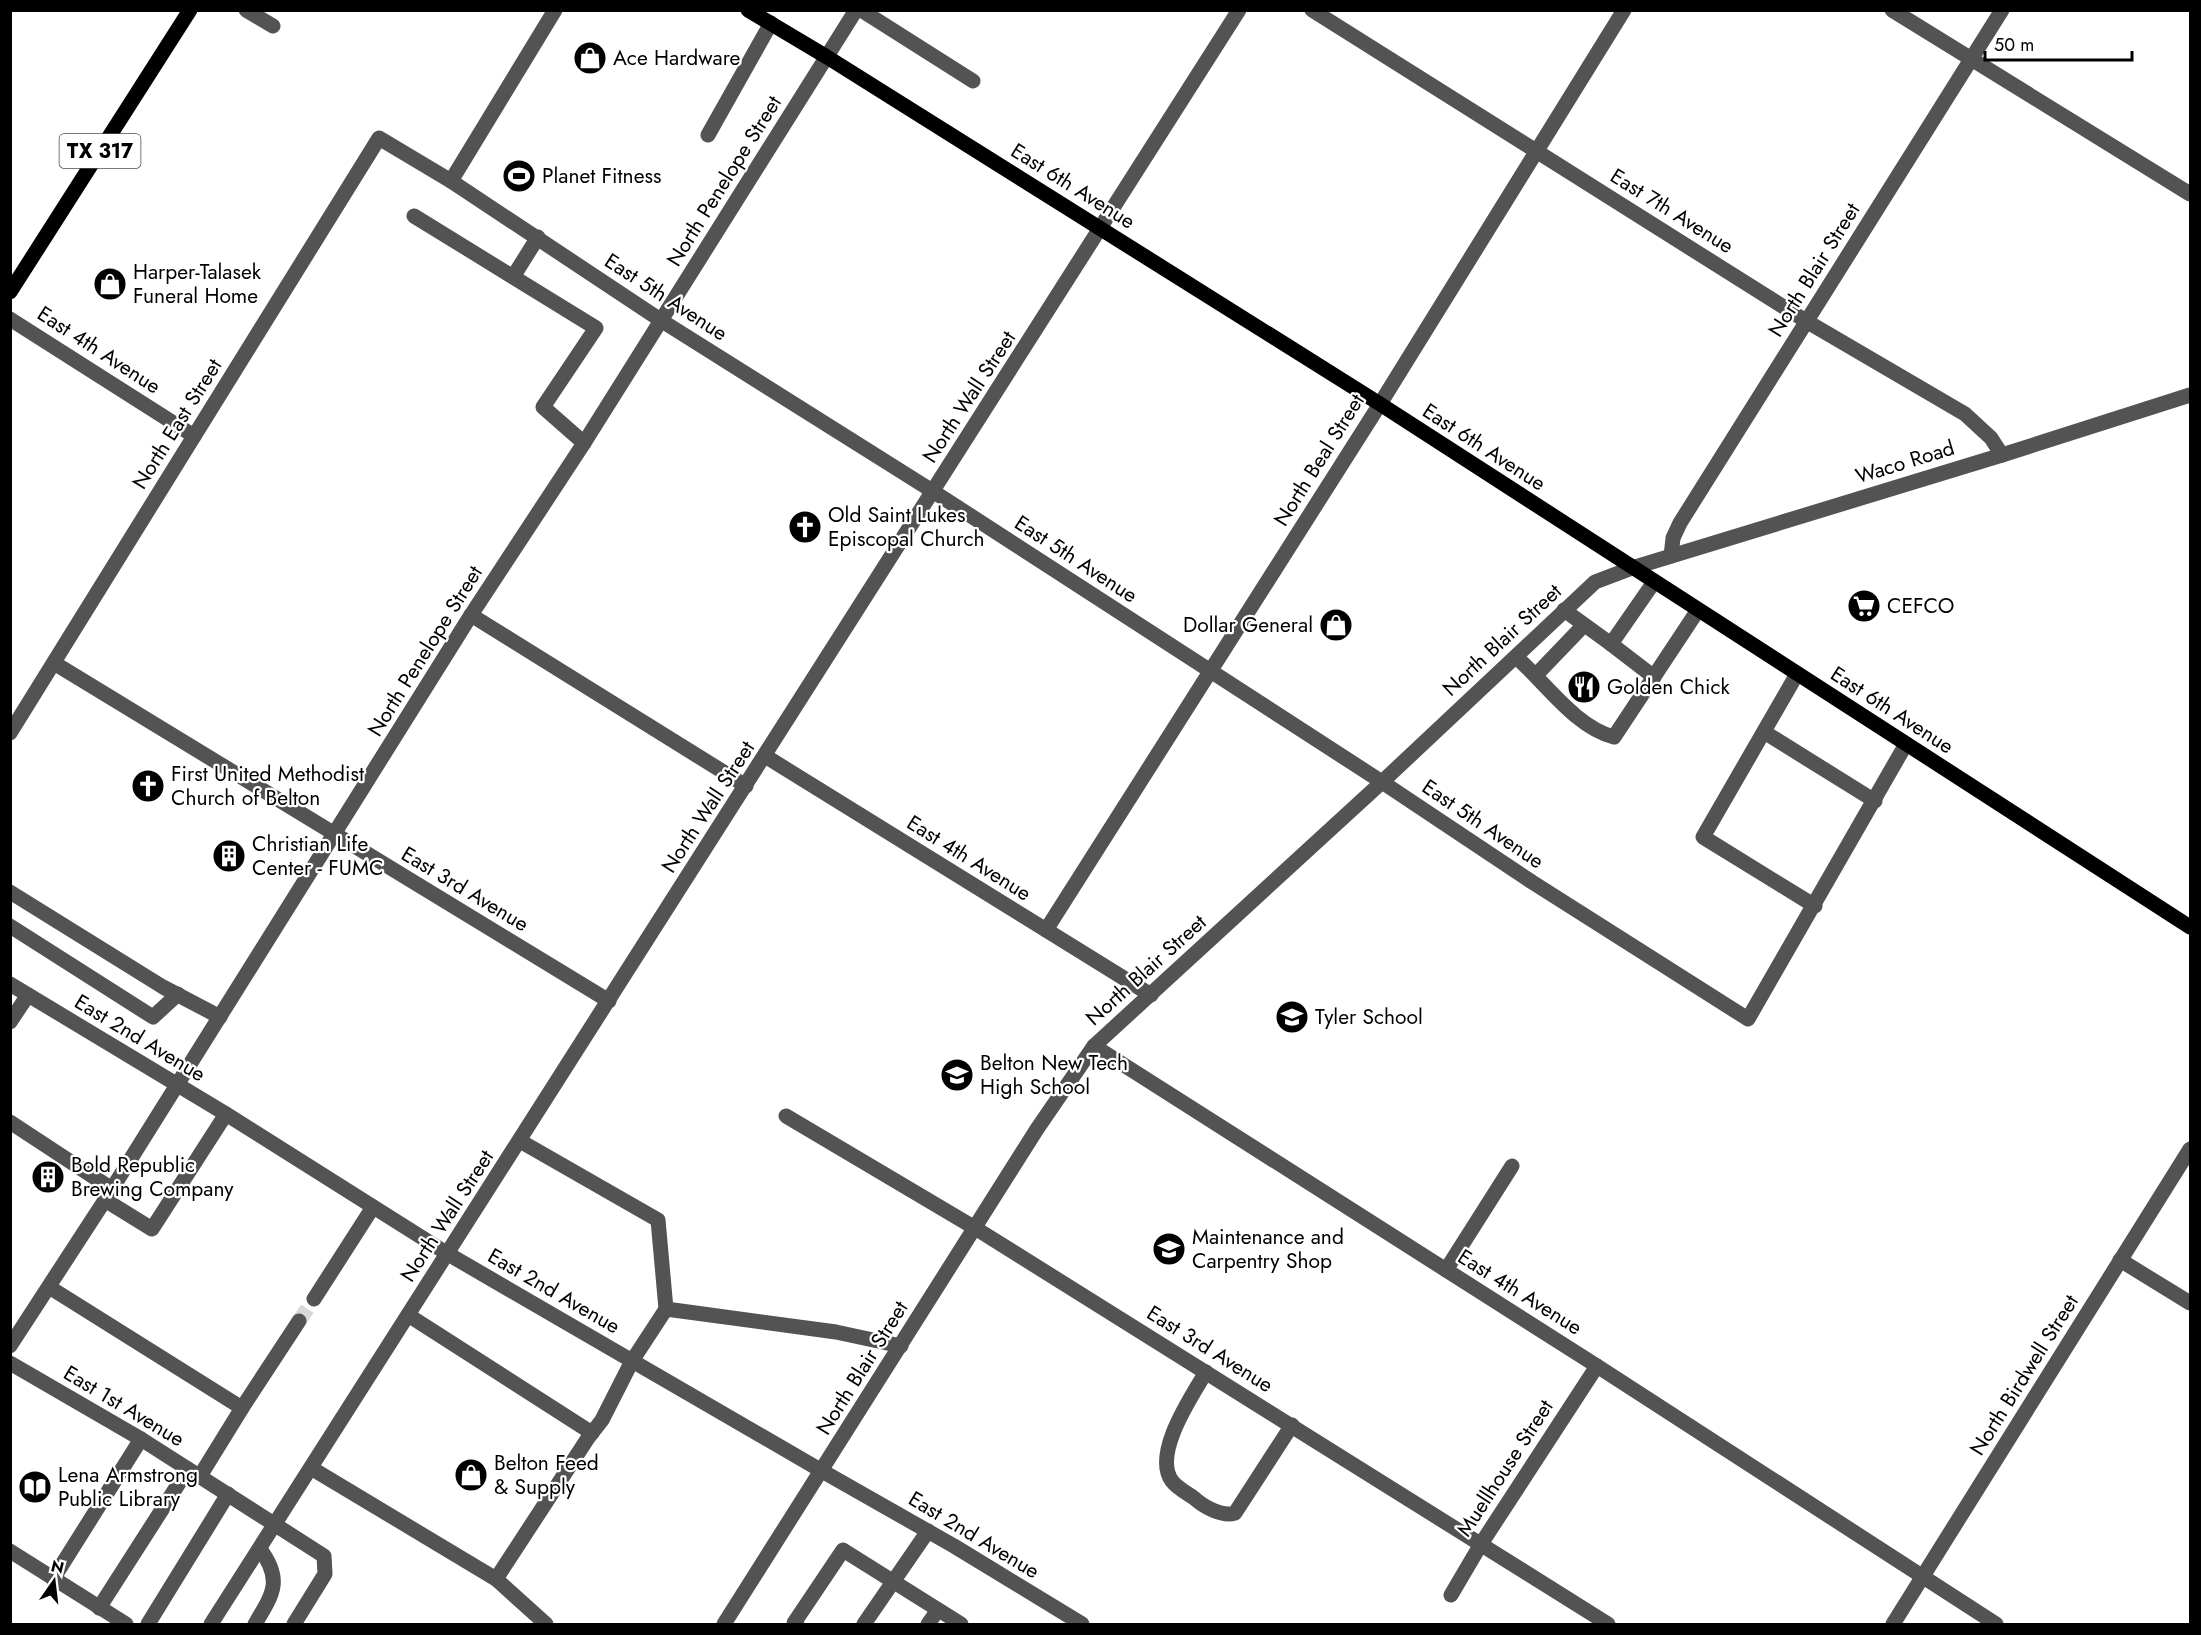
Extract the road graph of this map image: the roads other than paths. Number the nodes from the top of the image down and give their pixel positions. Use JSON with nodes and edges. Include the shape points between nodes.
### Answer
{"nodes":[{"id":1,"x":190,"y":10,"type":"edge"},
{"id":2,"x":246,"y":10,"type":"edge"},
{"id":3,"x":555,"y":10,"type":"edge"},
{"id":4,"x":748,"y":10,"type":"edge"},
{"id":5,"x":856,"y":10,"type":"edge"},
{"id":6,"x":861,"y":10,"type":"edge"},
{"id":7,"x":1239,"y":10,"type":"edge"},
{"id":8,"x":1312,"y":10,"type":"edge"},
{"id":9,"x":1624,"y":10,"type":"edge"},
{"id":10,"x":1892,"y":10,"type":"edge"},
{"id":11,"x":2002,"y":10,"type":"edge"},
{"id":12,"x":771,"y":23,"type":"junction"},
{"id":13,"x":273,"y":26,"type":"dead end"},
{"id":14,"x":826,"y":57,"type":"junction"},
{"id":15,"x":1971,"y":59,"type":"junction"},
{"id":16,"x":973,"y":81,"type":"dead end"},
{"id":17,"x":708,"y":135,"type":"dead end"},
{"id":18,"x":379,"y":138,"type":"joint"},
{"id":19,"x":1538,"y":150,"type":"junction"},
{"id":20,"x":451,"y":181,"type":"junction"},
{"id":21,"x":2190,"y":194,"type":"edge"},
{"id":22,"x":414,"y":216,"type":"dead end"},
{"id":23,"x":1101,"y":229,"type":"junction"},
{"id":24,"x":538,"y":237,"type":"junction"},
{"id":25,"x":513,"y":277,"type":"junction"},
{"id":26,"x":10,"y":292,"type":"edge"},
{"id":27,"x":10,"y":318,"type":"edge"},
{"id":28,"x":662,"y":321,"type":"junction"},
{"id":29,"x":1806,"y":321,"type":"junction"},
{"id":30,"x":2190,"y":395,"type":"edge"},
{"id":31,"x":1380,"y":404,"type":"junction"},
{"id":32,"x":194,"y":436,"type":"junction"},
{"id":33,"x":584,"y":443,"type":"junction"},
{"id":34,"x":2002,"y":455,"type":"junction"},
{"id":35,"x":934,"y":492,"type":"junction"},
{"id":36,"x":1671,"y":556,"type":"junction"},
{"id":37,"x":1632,"y":568,"type":"junction"},
{"id":38,"x":1654,"y":582,"type":"junction"},
{"id":39,"x":1564,"y":610,"type":"junction"},
{"id":40,"x":1698,"y":610,"type":"junction"},
{"id":41,"x":471,"y":615,"type":"junction"},
{"id":42,"x":1584,"y":625,"type":"junction"},
{"id":43,"x":1611,"y":644,"type":"junction"},
{"id":44,"x":1515,"y":657,"type":"junction"},
{"id":45,"x":54,"y":663,"type":"junction"},
{"id":46,"x":1210,"y":671,"type":"junction"},
{"id":47,"x":1797,"y":674,"type":"junction"},
{"id":48,"x":1536,"y":675,"type":"junction"},
{"id":49,"x":1654,"y":677,"type":"junction"},
{"id":50,"x":1764,"y":732,"type":"junction"},
{"id":51,"x":10,"y":733,"type":"edge"},
{"id":52,"x":1906,"y":744,"type":"junction"},
{"id":53,"x":765,"y":756,"type":"junction"},
{"id":54,"x":1382,"y":782,"type":"junction"},
{"id":55,"x":746,"y":786,"type":"junction"},
{"id":56,"x":1875,"y":801,"type":"junction"},
{"id":57,"x":334,"y":834,"type":"junction"},
{"id":58,"x":10,"y":892,"type":"edge"},
{"id":59,"x":1815,"y":906,"type":"junction"},
{"id":60,"x":10,"y":926,"type":"edge"},
{"id":61,"x":2190,"y":927,"type":"edge"},
{"id":62,"x":1046,"y":930,"type":"junction"},
{"id":63,"x":10,"y":984,"type":"edge"},
{"id":64,"x":178,"y":994,"type":"junction"},
{"id":65,"x":28,"y":995,"type":"junction"},
{"id":66,"x":1151,"y":995,"type":"junction"},
{"id":67,"x":609,"y":1001,"type":"junction"},
{"id":68,"x":220,"y":1017,"type":"junction"},
{"id":69,"x":10,"y":1023,"type":"edge"},
{"id":70,"x":1094,"y":1046,"type":"junction"},
{"id":71,"x":177,"y":1084,"type":"junction"},
{"id":72,"x":226,"y":1114,"type":"junction"},
{"id":73,"x":786,"y":1116,"type":"dead end"},
{"id":74,"x":10,"y":1122,"type":"edge"},
{"id":75,"x":520,"y":1141,"type":"junction"},
{"id":76,"x":2190,"y":1149,"type":"edge"},
{"id":77,"x":1512,"y":1166,"type":"dead end"},
{"id":78,"x":108,"y":1195,"type":"junction"},
{"id":79,"x":373,"y":1207,"type":"junction"},
{"id":80,"x":975,"y":1228,"type":"junction"},
{"id":81,"x":448,"y":1254,"type":"junction"},
{"id":82,"x":2120,"y":1260,"type":"junction"},
{"id":83,"x":1446,"y":1270,"type":"junction"},
{"id":84,"x":49,"y":1287,"type":"junction"},
{"id":85,"x":314,"y":1299,"type":"tunnel mouth"},
{"id":86,"x":2190,"y":1303,"type":"edge"},
{"id":87,"x":666,"y":1309,"type":"junction"},
{"id":88,"x":408,"y":1316,"type":"junction"},
{"id":89,"x":299,"y":1321,"type":"tunnel mouth"},
{"id":90,"x":10,"y":1346,"type":"edge"},
{"id":91,"x":901,"y":1346,"type":"junction"},
{"id":92,"x":632,"y":1361,"type":"junction"},
{"id":93,"x":10,"y":1363,"type":"edge"},
{"id":94,"x":1597,"y":1366,"type":"junction"},
{"id":95,"x":1206,"y":1372,"type":"junction"},
{"id":96,"x":242,"y":1408,"type":"junction"},
{"id":97,"x":1292,"y":1425,"type":"junction"},
{"id":98,"x":592,"y":1433,"type":"junction"},
{"id":99,"x":141,"y":1439,"type":"junction"},
{"id":100,"x":311,"y":1468,"type":"junction"},
{"id":101,"x":822,"y":1471,"type":"junction"},
{"id":102,"x":194,"y":1472,"type":"junction"},
{"id":103,"x":228,"y":1494,"type":"junction"},
{"id":104,"x":275,"y":1524,"type":"junction"},
{"id":105,"x":928,"y":1531,"type":"junction"},
{"id":106,"x":1481,"y":1544,"type":"junction"},
{"id":107,"x":260,"y":1549,"type":"junction"},
{"id":108,"x":10,"y":1551,"type":"edge"},
{"id":109,"x":1923,"y":1578,"type":"junction"},
{"id":110,"x":53,"y":1579,"type":"junction"},
{"id":111,"x":496,"y":1579,"type":"junction"},
{"id":112,"x":893,"y":1582,"type":"junction"},
{"id":113,"x":1451,"y":1595,"type":"dead end"},
{"id":114,"x":99,"y":1608,"type":"junction"},
{"id":115,"x":938,"y":1610,"type":"junction"},
{"id":116,"x":126,"y":1624,"type":"edge"},
{"id":117,"x":148,"y":1624,"type":"edge"},
{"id":118,"x":211,"y":1624,"type":"edge"},
{"id":119,"x":255,"y":1624,"type":"edge"},
{"id":120,"x":294,"y":1624,"type":"edge"},
{"id":121,"x":546,"y":1624,"type":"edge"},
{"id":122,"x":723,"y":1624,"type":"edge"},
{"id":123,"x":797,"y":1624,"type":"edge"},
{"id":124,"x":864,"y":1624,"type":"edge"},
{"id":125,"x":928,"y":1624,"type":"edge"},
{"id":126,"x":961,"y":1624,"type":"edge"},
{"id":127,"x":1082,"y":1624,"type":"edge"},
{"id":128,"x":1608,"y":1624,"type":"edge"},
{"id":129,"x":1893,"y":1624,"type":"edge"},
{"id":130,"x":1996,"y":1624,"type":"edge"}],
"edges":[{"from":1,"to":26,"type":"main road","number":"TX 317"},
{"from":2,"to":13,"type":"street"},
{"from":3,"to":20,"type":"street"},
{"from":4,"to":12,"type":"main road","name":"East 6th Avenue"},
{"from":5,"to":14,"type":"street","name":"North Penelope Street"},
{"from":6,"to":16,"type":"street"},
{"from":7,"to":23,"type":"street","name":"North Wall Street"},
{"from":8,"to":19,"type":"street","name":"East 7th Avenue"},
{"from":9,"to":19,"type":"street","name":"North Beal Street"},
{"from":10,"to":15,"type":"street"},
{"from":11,"to":15,"type":"street","name":"North Blair Street"},
{"from":12,"to":14,"type":"main road","name":"East 6th Avenue"},
{"from":12,"to":17,"type":"street"},
{"from":14,"to":23,"type":"main road","name":"East 6th Avenue"},
{"from":14,"to":28,"type":"street","name":"North Penelope Street"},
{"from":15,"to":21,"type":"street"},
{"from":15,"to":29,"type":"street","name":"North Blair Street"},
{"from":18,"to":20,"type":"street","name":"East 5th Avenue"},
{"from":18,"to":32,"type":"street","name":"North East Street"},
{"from":19,"to":29,"type":"street","name":"East 7th Avenue"},
{"from":19,"to":31,"type":"street","name":"North Beal Street"},
{"from":20,"to":24,"type":"street","name":"East 5th Avenue"},
{"from":22,"to":25,"type":"street"},
{"from":23,"to":31,"type":"main road","name":"East 6th Avenue"},
{"from":23,"to":35,"type":"street","name":"North Wall Street"},
{"from":24,"to":25,"type":"street"},
{"from":24,"to":28,"type":"street","name":"East 5th Avenue"},
{"from":25,"to":33,"type":"street","via":[[596,328],[543,408]]},
{"from":27,"to":32,"type":"street","name":"East 4th Avenue"},
{"from":28,"to":33,"type":"street","name":"North Penelope Street"},
{"from":28,"to":35,"type":"street","name":"East 5th Avenue"},
{"from":29,"to":34,"type":"street","name":"East 7th Avenue","via":[[1965,414],[1991,438]]},
{"from":29,"to":36,"type":"street","name":"North Blair Street","via":[[1680,523]]},
{"from":30,"to":34,"type":"street","name":"Waco Road"},
{"from":31,"to":37,"type":"main road","name":"East 6th Avenue"},
{"from":31,"to":46,"type":"street","name":"North Beal Street"},
{"from":32,"to":45,"type":"street","name":"North East Street"},
{"from":33,"to":41,"type":"street","name":"North Penelope Street"},
{"from":34,"to":36,"type":"street","name":"Waco Road"},
{"from":35,"to":46,"type":"street","name":"East 5th Avenue"},
{"from":35,"to":53,"type":"street","name":"North Wall Street"},
{"from":36,"to":37,"type":"street","name":"Waco Road"},
{"from":37,"to":38,"type":"main road","name":"East 6th Avenue"},
{"from":37,"to":39,"type":"street","name":"North Blair Street","via":[[1595,582]]},
{"from":38,"to":40,"type":"main road","name":"East 6th Avenue"},
{"from":38,"to":43,"type":"street"},
{"from":39,"to":42,"type":"street"},
{"from":39,"to":44,"type":"street","name":"North Blair Street"},
{"from":40,"to":47,"type":"main road","name":"East 6th Avenue"},
{"from":40,"to":49,"type":"street"},
{"from":41,"to":55,"type":"street"},
{"from":41,"to":57,"type":"street","name":"North Penelope Street"},
{"from":42,"to":43,"type":"street"},
{"from":42,"to":48,"type":"street"},
{"from":43,"to":49,"type":"street"},
{"from":44,"to":48,"type":"street"},
{"from":44,"to":54,"type":"street","name":"North Blair Street"},
{"from":45,"to":51,"type":"street","name":"North East Street"},
{"from":45,"to":57,"type":"street","name":"East 3rd Avenue"},
{"from":46,"to":54,"type":"street","name":"East 5th Avenue"},
{"from":46,"to":62,"type":"street","name":"North Beal Street"},
{"from":47,"to":50,"type":"street"},
{"from":47,"to":52,"type":"main road","name":"East 6th Avenue"},
{"from":48,"to":49,"type":"street","via":[[1547,690],[1602,734],[1614,737]]},
{"from":50,"to":56,"type":"street"},
{"from":50,"to":59,"type":"street","via":[[1703,837]]},
{"from":52,"to":56,"type":"street"},
{"from":52,"to":61,"type":"main road","name":"East 6th Avenue"},
{"from":53,"to":55,"type":"street","name":"North Wall Street"},
{"from":53,"to":62,"type":"street","name":"East 4th Avenue"},
{"from":54,"to":59,"type":"street","name":"East 5th Avenue","via":[[1748,1019]]},
{"from":54,"to":66,"type":"street","name":"North Blair Street"},
{"from":55,"to":67,"type":"street","name":"North Wall Street"},
{"from":56,"to":59,"type":"street"},
{"from":57,"to":67,"type":"street","name":"East 3rd Avenue"},
{"from":57,"to":68,"type":"street","name":"North Penelope Street"},
{"from":58,"to":64,"type":"street"},
{"from":60,"to":64,"type":"street","via":[[153,1017]]},
{"from":62,"to":66,"type":"street","name":"East 4th Avenue"},
{"from":63,"to":65,"type":"street","name":"East 2nd Avenue"},
{"from":64,"to":68,"type":"street"},
{"from":65,"to":69,"type":"street"},
{"from":65,"to":71,"type":"street","name":"East 2nd Avenue"},
{"from":66,"to":70,"type":"street","name":"North Blair Street"},
{"from":67,"to":75,"type":"street","name":"North Wall Street"},
{"from":68,"to":71,"type":"street","name":"North Penelope Street"},
{"from":70,"to":80,"type":"street","name":"North Blair Street"},
{"from":70,"to":83,"type":"street","name":"East 4th Avenue"},
{"from":71,"to":72,"type":"street","name":"East 2nd Avenue"},
{"from":71,"to":78,"type":"street","name":"North Penelope Street"},
{"from":72,"to":78,"type":"street","via":[[152,1229]]},
{"from":72,"to":79,"type":"street","name":"East 2nd Avenue"},
{"from":73,"to":80,"type":"street","name":"East 3rd Avenue"},
{"from":74,"to":78,"type":"street"},
{"from":75,"to":81,"type":"street","name":"North Wall Street"},
{"from":75,"to":87,"type":"street","via":[[658,1220]]},
{"from":76,"to":82,"type":"street","name":"North Birdwell Street"},
{"from":77,"to":83,"type":"street"},
{"from":78,"to":84,"type":"street","name":"North Penelope Street"},
{"from":79,"to":81,"type":"street","name":"East 2nd Avenue"},
{"from":79,"to":85,"type":"street"},
{"from":80,"to":91,"type":"street","name":"North Blair Street"},
{"from":80,"to":95,"type":"street","name":"East 3rd Avenue"},
{"from":81,"to":88,"type":"street","name":"North Wall Street"},
{"from":81,"to":92,"type":"street","name":"East 2nd Avenue"},
{"from":82,"to":86,"type":"street"},
{"from":82,"to":109,"type":"street","name":"North Birdwell Street"},
{"from":83,"to":94,"type":"street","name":"East 4th Avenue"},
{"from":84,"to":90,"type":"street","name":"North Penelope Street"},
{"from":84,"to":96,"type":"street"},
{"from":87,"to":91,"type":"street","via":[[836,1332]]},
{"from":87,"to":92,"type":"street"},
{"from":88,"to":98,"type":"street"},
{"from":88,"to":100,"type":"street","name":"North Wall Street"},
{"from":89,"to":96,"type":"street"},
{"from":91,"to":101,"type":"street","name":"North Blair Street"},
{"from":92,"to":98,"type":"street"},
{"from":92,"to":101,"type":"street","name":"East 2nd Avenue"},
{"from":93,"to":99,"type":"street","name":"East 1st Avenue"},
{"from":94,"to":106,"type":"street","name":"Muellhouse Street"},
{"from":94,"to":109,"type":"street","name":"East 4th Avenue"},
{"from":95,"to":97,"type":"street","name":"East 3rd Avenue"},
{"from":95,"to":97,"type":"street","via":[[1172,1433],[1166,1456],[1171,1480],[1201,1504],[1228,1515],[1235,1513]]},
{"from":96,"to":102,"type":"street"},
{"from":97,"to":106,"type":"street","name":"East 3rd Avenue"},
{"from":98,"to":111,"type":"street"},
{"from":99,"to":102,"type":"street","name":"East 1st Avenue"},
{"from":99,"to":110,"type":"street"},
{"from":100,"to":104,"type":"street","name":"North Wall Street"},
{"from":100,"to":111,"type":"street"},
{"from":101,"to":105,"type":"street","name":"East 2nd Avenue"},
{"from":101,"to":122,"type":"street","name":"North Blair Street"},
{"from":102,"to":103,"type":"street","name":"East 1st Avenue"},
{"from":102,"to":114,"type":"street"},
{"from":103,"to":104,"type":"street","name":"East 1st Avenue"},
{"from":103,"to":117,"type":"street"},
{"from":104,"to":107,"type":"street","name":"North Wall Street"},
{"from":104,"to":120,"type":"street","name":"East 1st Avenue","via":[[324,1556],[325,1574]]},
{"from":105,"to":112,"type":"street"},
{"from":105,"to":127,"type":"street","name":"East 2nd Avenue"},
{"from":106,"to":113,"type":"street","name":"Muellhouse Street"},
{"from":106,"to":128,"type":"street","name":"East 3rd Avenue"},
{"from":107,"to":118,"type":"street","name":"North Wall Street"},
{"from":107,"to":119,"type":"street","via":[[270,1563],[273,1588]]},
{"from":108,"to":110,"type":"street"},
{"from":109,"to":129,"type":"street","name":"North Birdwell Street"},
{"from":109,"to":130,"type":"street","name":"East 4th Avenue"},
{"from":110,"to":114,"type":"street"},
{"from":111,"to":121,"type":"street"},
{"from":112,"to":115,"type":"street"},
{"from":112,"to":123,"type":"street","via":[[843,1550],[794,1623]]},
{"from":112,"to":124,"type":"street"},
{"from":114,"to":116,"type":"street"},
{"from":115,"to":125,"type":"street"},
{"from":115,"to":126,"type":"street"}]}
